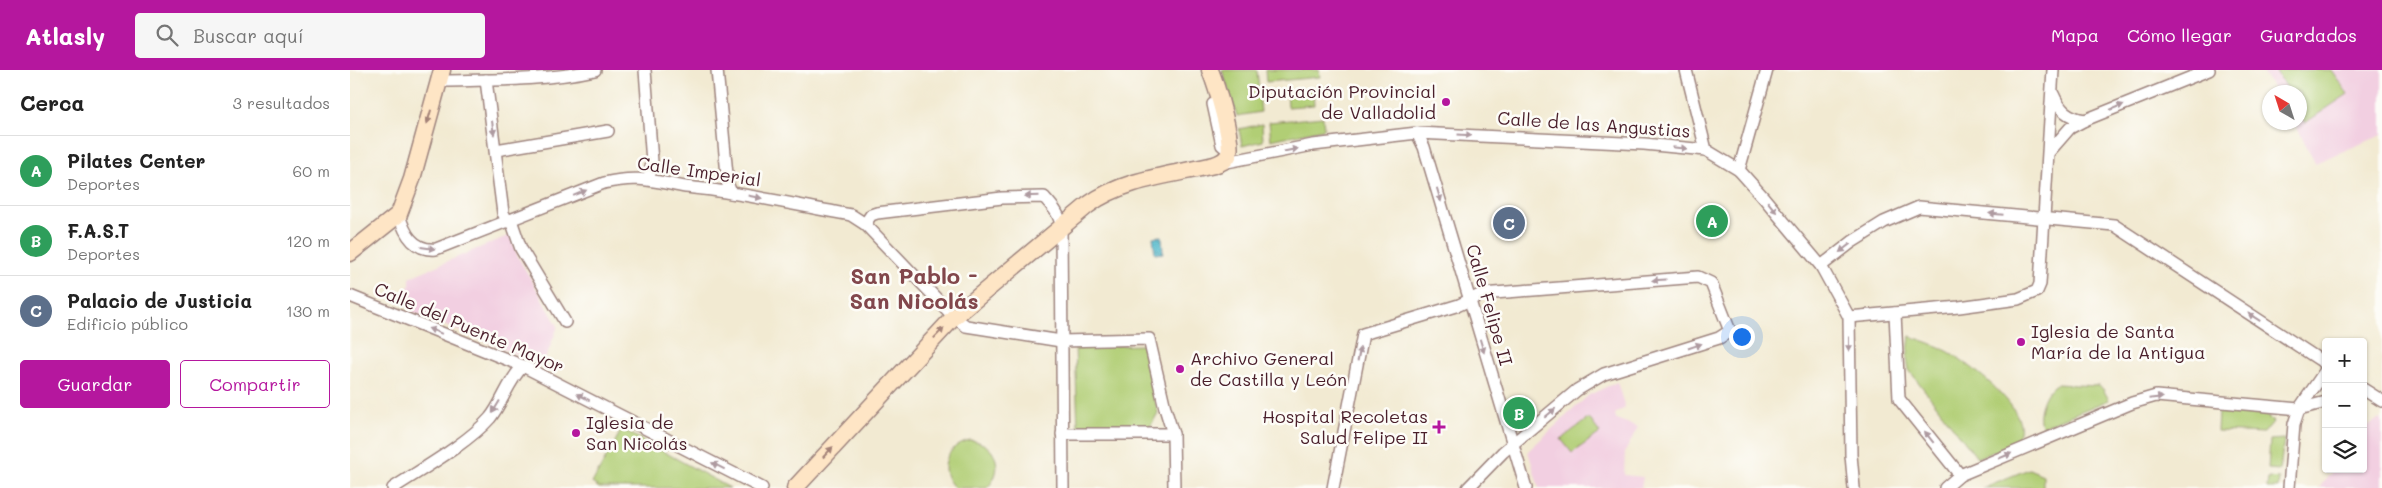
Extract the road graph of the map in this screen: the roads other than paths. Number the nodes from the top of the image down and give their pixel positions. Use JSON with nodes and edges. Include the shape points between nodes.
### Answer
{"nodes":[{"id":1,"x":595,"y":70,"type":"edge"},
{"id":2,"x":645,"y":70,"type":"edge"},
{"id":3,"x":717,"y":70,"type":"edge"},
{"id":4,"x":1202,"y":70,"type":"edge"},
{"id":5,"x":1210,"y":70,"type":"edge"},
{"id":6,"x":1686,"y":70,"type":"edge"},
{"id":7,"x":1768,"y":70,"type":"edge"},
{"id":8,"x":2053,"y":70,"type":"edge"},
{"id":9,"x":2209,"y":70,"type":"edge"},
{"id":10,"x":441,"y":76,"type":"edge"},
{"id":11,"x":486,"y":80,"type":"junction"},
{"id":12,"x":2051,"y":90,"type":"junction"},
{"id":13,"x":2085,"y":120,"type":"junction"},
{"id":14,"x":608,"y":131,"type":"dead end"},
{"id":15,"x":1416,"y":133,"type":"junction"},
{"id":16,"x":496,"y":150,"type":"junction"},
{"id":17,"x":1706,"y":150,"type":"junction"},
{"id":18,"x":2049,"y":152,"type":"junction"},
{"id":19,"x":1231,"y":158,"type":"junction"},
{"id":20,"x":1739,"y":170,"type":"junction"},
{"id":21,"x":649,"y":178,"type":"junction"},
{"id":22,"x":731,"y":193,"type":"junction"},
{"id":23,"x":399,"y":214,"type":"junction"},
{"id":24,"x":2045,"y":218,"type":"junction"},
{"id":25,"x":510,"y":221,"type":"junction"},
{"id":26,"x":864,"y":224,"type":"junction"},
{"id":27,"x":1061,"y":228,"type":"junction"},
{"id":28,"x":350,"y":253,"type":"edge"},
{"id":29,"x":1821,"y":266,"type":"junction"},
{"id":30,"x":350,"y":296,"type":"edge"},
{"id":31,"x":1470,"y":299,"type":"junction"},
{"id":32,"x":1895,"y":313,"type":"junction"},
{"id":33,"x":954,"y":317,"type":"junction"},
{"id":34,"x":1849,"y":317,"type":"junction"},
{"id":35,"x":565,"y":322,"type":"dead end"},
{"id":36,"x":1061,"y":341,"type":"junction"},
{"id":37,"x":2322,"y":362,"type":"edge"},
{"id":38,"x":523,"y":366,"type":"junction"},
{"id":39,"x":2322,"y":376,"type":"edge"},
{"id":40,"x":2322,"y":403,"type":"edge"},
{"id":41,"x":2299,"y":409,"type":"junction"},
{"id":42,"x":1062,"y":434,"type":"junction"},
{"id":43,"x":1173,"y":434,"type":"junction"},
{"id":44,"x":1512,"y":444,"type":"junction"},
{"id":45,"x":1960,"y":475,"type":"junction"},
{"id":46,"x":393,"y":488,"type":"edge"},
{"id":47,"x":762,"y":488,"type":"edge"},
{"id":48,"x":795,"y":488,"type":"edge"},
{"id":49,"x":1063,"y":488,"type":"edge"},
{"id":50,"x":1174,"y":488,"type":"edge"},
{"id":51,"x":1333,"y":488,"type":"edge"},
{"id":52,"x":1468,"y":488,"type":"edge"},
{"id":53,"x":1526,"y":488,"type":"edge"},
{"id":54,"x":1854,"y":488,"type":"edge"},
{"id":55,"x":1945,"y":488,"type":"edge"},
{"id":56,"x":2289,"y":488,"type":"edge"}],
"edges":[{"from":1,"to":11,"type":"street"},
{"from":2,"to":21,"type":"street","via":[[652,162]]},
{"from":3,"to":22,"type":"street"},
{"from":4,"to":19,"type":"street","via":[[1212,95],[1221,141]]},
{"from":5,"to":19,"type":"main road","via":[[1219,94]]},
{"from":6,"to":17,"type":"street"},
{"from":7,"to":20,"type":"street"},
{"from":8,"to":12,"type":"street"},
{"from":13,"to":9,"type":"street","one_way":true},
{"from":10,"to":11,"type":"street"},
{"from":10,"to":23,"type":"main road","one_way":true},
{"from":11,"to":16,"type":"street","one_way":true},
{"from":12,"to":13,"type":"street","via":[[2066,115]]},
{"from":12,"to":18,"type":"street"},
{"from":13,"to":18,"type":"street","via":[[2070,128]]},
{"from":14,"to":16,"type":"street"},
{"from":15,"to":17,"type":"street","name":"Calle de las Angustias","one_way":true},
{"from":19,"to":15,"type":"street","name":"Calle de las Angustias","one_way":true},
{"from":15,"to":31,"type":"street","name":"Calle Felipe II","one_way":true,"via":[[1424,146]]},
{"from":16,"to":25,"type":"street","via":[[504,213]]},
{"from":17,"to":20,"type":"street","name":"Calle de las Angustias"},
{"from":18,"to":24,"type":"street"},
{"from":19,"to":27,"type":"main road","via":[[1113,190],[1099,197]]},
{"from":20,"to":29,"type":"street","name":"Calle de las Angustias","one_way":true},
{"from":21,"to":22,"type":"street","name":"Calle Imperial"},
{"from":25,"to":21,"type":"street","name":"Calle Imperial","one_way":true,"via":[[604,183]]},
{"from":22,"to":26,"type":"street","name":"Calle Imperial","one_way":true,"via":[[851,215]]},
{"from":23,"to":25,"type":"street","name":"Calle Imperial","one_way":true,"via":[[407,236],[427,250]]},
{"from":23,"to":28,"type":"main road"},
{"from":24,"to":29,"type":"street","one_way":true,"via":[[1919,207],[1884,222]]},
{"from":24,"to":32,"type":"street","via":[[2037,291],[2030,295],[1959,307]]},
{"from":37,"to":24,"type":"street","one_way":true,"via":[[2114,225]]},
{"from":25,"to":35,"type":"street","via":[[521,248]]},
{"from":27,"to":26,"type":"street","one_way":true,"via":[[1056,212],[1044,197],[1038,196],[877,213]]},
{"from":26,"to":33,"type":"street","name":"Calle Imperial"},
{"from":27,"to":33,"type":"main road"},
{"from":27,"to":36,"type":"street"},
{"from":29,"to":34,"type":"street","name":"Calle de las Angustias"},
{"from":38,"to":30,"type":"street","name":"Calle del Puente Mayor","one_way":true},
{"from":31,"to":44,"type":"street","name":"Calle Felipe II","one_way":true},
{"from":44,"to":31,"type":"street","one_way":true,"via":[[1577,390],[1604,374],[1719,338],[1730,331],[1712,283],[1698,278],[1482,294]]},
{"from":51,"to":31,"type":"street","one_way":true,"via":[[1363,334]]},
{"from":32,"to":34,"type":"street"},
{"from":45,"to":32,"type":"street","one_way":true,"via":[[1899,399]]},
{"from":33,"to":36,"type":"street","name":"Calle Imperial","via":[[974,328]]},
{"from":48,"to":33,"type":"main road","one_way":true},
{"from":34,"to":54,"type":"street","name":"Calle de las Angustias","one_way":true,"via":[[1850,455]]},
{"from":36,"to":42,"type":"street"},
{"from":36,"to":43,"type":"street","name":"Calle Imperial","via":[[1149,338]]},
{"from":38,"to":46,"type":"street","one_way":true,"via":[[489,419],[451,450]]},
{"from":47,"to":38,"type":"street","name":"Calle del Puente Mayor","one_way":true},
{"from":39,"to":41,"type":"street"},
{"from":40,"to":41,"type":"street"},
{"from":45,"to":41,"type":"street","one_way":true,"via":[[2156,396]]},
{"from":41,"to":56,"type":"street","via":[[2294,424]]},
{"from":42,"to":43,"type":"street"},
{"from":42,"to":49,"type":"street"},
{"from":43,"to":50,"type":"street"},
{"from":44,"to":52,"type":"street"},
{"from":44,"to":53,"type":"street","name":"Calle Felipe II"},
{"from":45,"to":55,"type":"street"}]}
